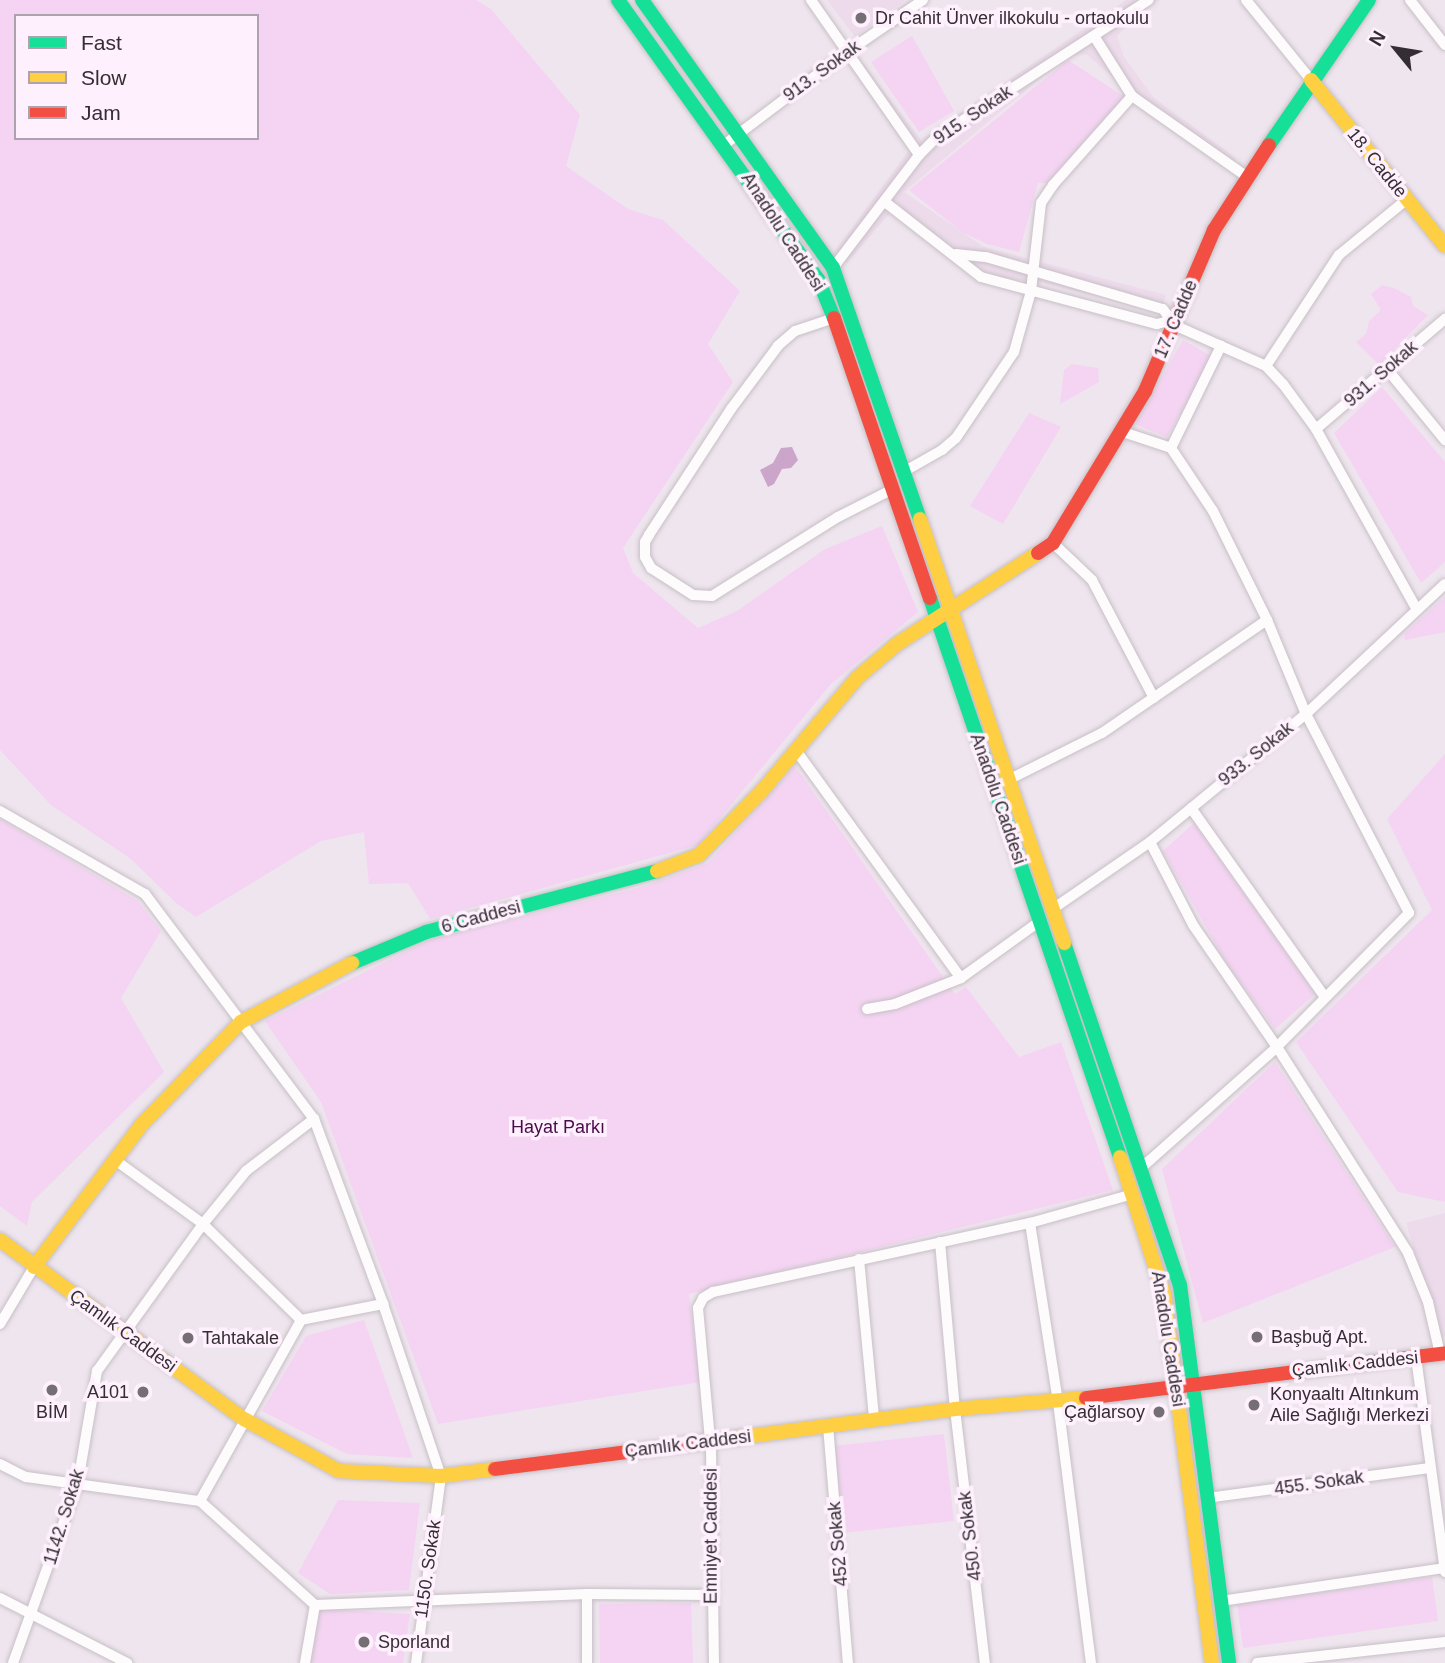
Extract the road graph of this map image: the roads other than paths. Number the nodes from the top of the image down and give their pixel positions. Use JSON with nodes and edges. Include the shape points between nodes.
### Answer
{"nodes":[{"id":1,"x":618,"y":0,"type":"edge"},
{"id":2,"x":642,"y":0,"type":"edge"},
{"id":3,"x":811,"y":0,"type":"edge"},
{"id":4,"x":923,"y":0,"type":"edge"},
{"id":5,"x":1149,"y":0,"type":"edge"},
{"id":6,"x":1246,"y":0,"type":"edge"},
{"id":7,"x":1370,"y":0,"type":"edge"},
{"id":8,"x":1410,"y":0,"type":"edge"},
{"id":9,"x":1094,"y":36,"type":"junction"},
{"id":10,"x":1445,"y":46,"type":"edge"},
{"id":11,"x":847,"y":52,"type":"junction"},
{"id":12,"x":1311,"y":80,"type":"junction"},
{"id":13,"x":1132,"y":96,"type":"junction"},
{"id":14,"x":737,"y":135,"type":"junction"},
{"id":15,"x":724,"y":145,"type":"junction"},
{"id":16,"x":919,"y":155,"type":"junction"},
{"id":17,"x":1246,"y":176,"type":"junction"},
{"id":18,"x":1406,"y":200,"type":"junction"},
{"id":19,"x":886,"y":202,"type":"junction"},
{"id":20,"x":1445,"y":246,"type":"edge"},
{"id":21,"x":956,"y":254,"type":"junction"},
{"id":22,"x":833,"y":268,"type":"junction"},
{"id":23,"x":1034,"y":271,"type":"junction"},
{"id":24,"x":1031,"y":291,"type":"junction"},
{"id":25,"x":834,"y":317,"type":"junction"},
{"id":26,"x":1445,"y":319,"type":"edge"},
{"id":27,"x":1172,"y":323,"type":"junction"},
{"id":28,"x":1221,"y":346,"type":"junction"},
{"id":29,"x":1266,"y":366,"type":"junction"},
{"id":30,"x":1387,"y":369,"type":"junction"},
{"id":31,"x":1317,"y":429,"type":"junction"},
{"id":32,"x":1120,"y":431,"type":"junction"},
{"id":33,"x":1445,"y":440,"type":"edge"},
{"id":34,"x":1171,"y":447,"type":"junction"},
{"id":35,"x":905,"y":471,"type":"junction"},
{"id":36,"x":893,"y":489,"type":"junction"},
{"id":37,"x":1053,"y":543,"type":"junction"},
{"id":38,"x":1445,"y":584,"type":"edge"},
{"id":39,"x":1416,"y":608,"type":"junction"},
{"id":40,"x":953,"y":609,"type":"junction"},
{"id":41,"x":937,"y":620,"type":"junction"},
{"id":42,"x":1267,"y":620,"type":"junction"},
{"id":43,"x":1154,"y":698,"type":"junction"},
{"id":44,"x":1306,"y":713,"type":"junction"},
{"id":45,"x":795,"y":749,"type":"junction"},
{"id":46,"x":1010,"y":779,"type":"junction"},
{"id":47,"x":1191,"y":808,"type":"junction"},
{"id":48,"x":0,"y":811,"type":"edge"},
{"id":49,"x":1150,"y":842,"type":"junction"},
{"id":50,"x":1054,"y":908,"type":"junction"},
{"id":51,"x":1040,"y":921,"type":"junction"},
{"id":52,"x":961,"y":978,"type":"junction"},
{"id":53,"x":1325,"y":997,"type":"junction"},
{"id":54,"x":867,"y":1009,"type":"dead end"},
{"id":55,"x":241,"y":1022,"type":"junction"},
{"id":56,"x":1277,"y":1047,"type":"junction"},
{"id":57,"x":314,"y":1119,"type":"junction"},
{"id":58,"x":115,"y":1160,"type":"junction"},
{"id":59,"x":1141,"y":1168,"type":"junction"},
{"id":60,"x":1133,"y":1194,"type":"junction"},
{"id":61,"x":1030,"y":1223,"type":"junction"},
{"id":62,"x":203,"y":1224,"type":"junction"},
{"id":63,"x":0,"y":1240,"type":"edge"},
{"id":64,"x":940,"y":1242,"type":"junction"},
{"id":65,"x":859,"y":1259,"type":"junction"},
{"id":66,"x":34,"y":1267,"type":"junction"},
{"id":67,"x":383,"y":1304,"type":"junction"},
{"id":68,"x":301,"y":1320,"type":"junction"},
{"id":69,"x":0,"y":1324,"type":"edge"},
{"id":70,"x":124,"y":1332,"type":"junction"},
{"id":71,"x":1443,"y":1354,"type":"edge"},
{"id":72,"x":1416,"y":1357,"type":"junction"},
{"id":73,"x":1192,"y":1383,"type":"junction"},
{"id":74,"x":1176,"y":1384,"type":"junction"},
{"id":75,"x":1058,"y":1402,"type":"junction"},
{"id":76,"x":955,"y":1409,"type":"junction"},
{"id":77,"x":244,"y":1419,"type":"junction"},
{"id":78,"x":874,"y":1419,"type":"junction"},
{"id":79,"x":828,"y":1426,"type":"junction"},
{"id":80,"x":710,"y":1441,"type":"junction"},
{"id":81,"x":0,"y":1464,"type":"edge"},
{"id":82,"x":1430,"y":1468,"type":"junction"},
{"id":83,"x":441,"y":1476,"type":"junction"},
{"id":84,"x":78,"y":1482,"type":"junction"},
{"id":85,"x":1208,"y":1499,"type":"junction"},
{"id":86,"x":200,"y":1501,"type":"junction"},
{"id":87,"x":1445,"y":1572,"type":"edge"},
{"id":88,"x":587,"y":1594,"type":"junction"},
{"id":89,"x":711,"y":1595,"type":"junction"},
{"id":90,"x":0,"y":1598,"type":"edge"},
{"id":91,"x":422,"y":1601,"type":"junction"},
{"id":92,"x":1221,"y":1601,"type":"junction"},
{"id":93,"x":315,"y":1605,"type":"junction"},
{"id":94,"x":32,"y":1614,"type":"junction"},
{"id":95,"x":1445,"y":1642,"type":"edge"},
{"id":96,"x":13,"y":1663,"type":"edge"},
{"id":97,"x":127,"y":1663,"type":"edge"},
{"id":98,"x":305,"y":1663,"type":"edge"},
{"id":99,"x":416,"y":1663,"type":"edge"},
{"id":100,"x":587,"y":1663,"type":"edge"},
{"id":101,"x":714,"y":1663,"type":"edge"},
{"id":102,"x":848,"y":1663,"type":"edge"},
{"id":103,"x":985,"y":1663,"type":"edge"},
{"id":104,"x":1091,"y":1663,"type":"edge"},
{"id":105,"x":1212,"y":1663,"type":"edge"},
{"id":106,"x":1229,"y":1663,"type":"edge"},
{"id":107,"x":1257,"y":1663,"type":"edge"}],
"edges":[{"from":1,"to":15,"type":"main road","name":"Anadolu Caddesi"},
{"from":2,"to":14,"type":"main road","name":"Anadolu Caddesi"},
{"from":3,"to":11,"type":"street"},
{"from":4,"to":11,"type":"street","name":"913. Sokak"},
{"from":5,"to":9,"type":"street","name":"915. Sokak"},
{"from":6,"to":12,"type":"street"},
{"from":7,"to":12,"type":"main road","name":"17. Cadde"},
{"from":8,"to":10,"type":"street"},
{"from":9,"to":13,"type":"street"},
{"from":9,"to":16,"type":"street","name":"915. Sokak","via":[[937,137]]},
{"from":11,"to":14,"type":"street","name":"913. Sokak"},
{"from":11,"to":16,"type":"street"},
{"from":12,"to":17,"type":"main road","name":"17. Cadde"},
{"from":12,"to":18,"type":"main road","name":"18. Cadde"},
{"from":13,"to":17,"type":"street"},
{"from":13,"to":23,"type":"street","via":[[1044,197]]},
{"from":14,"to":15,"type":"street","name":"913. Sokak"},
{"from":14,"to":22,"type":"main road","name":"Anadolu Caddesi"},
{"from":15,"to":25,"type":"main road","name":"Anadolu Caddesi","via":[[818,279]]},
{"from":16,"to":19,"type":"street","name":"915. Sokak"},
{"from":17,"to":27,"type":"main road","name":"17. Cadde","via":[[1214,230]]},
{"from":18,"to":20,"type":"main road","name":"18. Cadde"},
{"from":18,"to":29,"type":"street","via":[[1339,256]]},
{"from":19,"to":21,"type":"street"},
{"from":19,"to":22,"type":"street","name":"915. Sokak"},
{"from":21,"to":23,"type":"street"},
{"from":21,"to":24,"type":"street","via":[[981,277]]},
{"from":22,"to":35,"type":"main road","name":"Anadolu Caddesi"},
{"from":23,"to":24,"type":"street"},
{"from":23,"to":27,"type":"street","via":[[1163,309]]},
{"from":24,"to":27,"type":"street","via":[[1157,324]]},
{"from":24,"to":35,"type":"street","via":[[1014,352],[962,429],[943,450]]},
{"from":25,"to":36,"type":"main road","name":"Anadolu Caddesi"},
{"from":25,"to":36,"type":"street","via":[[795,331],[778,346],[663,512],[645,542],[645,557],[651,568],[693,595],[712,596],[838,517]]},
{"from":26,"to":30,"type":"street","name":"931. Sokak"},
{"from":27,"to":28,"type":"street"},
{"from":27,"to":32,"type":"main road","name":"17. Cadde","via":[[1145,391]]},
{"from":28,"to":29,"type":"street"},
{"from":28,"to":34,"type":"street"},
{"from":29,"to":31,"type":"street"},
{"from":30,"to":31,"type":"street","name":"931. Sokak"},
{"from":30,"to":33,"type":"street"},
{"from":31,"to":39,"type":"street"},
{"from":32,"to":34,"type":"street"},
{"from":32,"to":37,"type":"main road","name":"17. Cadde"},
{"from":34,"to":42,"type":"street","via":[[1213,511]]},
{"from":35,"to":40,"type":"main road","name":"Anadolu Caddesi"},
{"from":36,"to":41,"type":"main road","name":"Anadolu Caddesi"},
{"from":37,"to":40,"type":"main road","name":"17. Cadde"},
{"from":37,"to":43,"type":"street","via":[[1092,580]]},
{"from":38,"to":39,"type":"street","name":"933. Sokak"},
{"from":39,"to":44,"type":"street","name":"933. Sokak"},
{"from":40,"to":41,"type":"main road","name":"6 Caddesi"},
{"from":40,"to":46,"type":"main road","name":"Anadolu Caddesi"},
{"from":41,"to":45,"type":"main road","name":"6 Caddesi","via":[[897,644],[858,677]]},
{"from":41,"to":51,"type":"main road","name":"Anadolu Caddesi"},
{"from":42,"to":43,"type":"street"},
{"from":42,"to":44,"type":"street"},
{"from":43,"to":46,"type":"street","via":[[1101,733]]},
{"from":44,"to":47,"type":"street","name":"933. Sokak"},
{"from":44,"to":53,"type":"street","via":[[1409,913]]},
{"from":45,"to":52,"type":"street"},
{"from":45,"to":55,"type":"main road","name":"6 Caddesi","via":[[761,792],[699,855],[636,878],[426,932],[348,965]]},
{"from":46,"to":50,"type":"main road","name":"Anadolu Caddesi"},
{"from":47,"to":49,"type":"street","name":"933. Sokak"},
{"from":47,"to":53,"type":"street"},
{"from":48,"to":55,"type":"street","via":[[145,894]]},
{"from":49,"to":50,"type":"street","name":"933. Sokak"},
{"from":49,"to":56,"type":"street","via":[[1193,925]]},
{"from":50,"to":59,"type":"main road","name":"Anadolu Caddesi"},
{"from":51,"to":52,"type":"street"},
{"from":51,"to":60,"type":"main road","name":"Anadolu Caddesi"},
{"from":52,"to":54,"type":"street","via":[[895,1004]]},
{"from":53,"to":56,"type":"street"},
{"from":55,"to":57,"type":"street"},
{"from":55,"to":58,"type":"main road","name":"6 Caddesi","via":[[142,1124]]},
{"from":56,"to":59,"type":"street"},
{"from":56,"to":71,"type":"street","via":[[1408,1253]]},
{"from":57,"to":62,"type":"street","name":"1142. Sokak","via":[[246,1171]]},
{"from":57,"to":67,"type":"street"},
{"from":58,"to":62,"type":"street"},
{"from":58,"to":66,"type":"main road","name":"6 Caddesi"},
{"from":59,"to":73,"type":"main road","name":"Anadolu Caddesi","via":[[1180,1285]]},
{"from":60,"to":61,"type":"street"},
{"from":60,"to":74,"type":"main road","name":"Anadolu Caddesi","via":[[1164,1294]]},
{"from":61,"to":64,"type":"street"},
{"from":61,"to":75,"type":"street"},
{"from":62,"to":68,"type":"street"},
{"from":62,"to":70,"type":"street","name":"1142. Sokak"},
{"from":63,"to":66,"type":"main road","name":"Çamlık Caddesi"},
{"from":64,"to":65,"type":"street"},
{"from":64,"to":76,"type":"street","name":"450. Sokak"},
{"from":65,"to":78,"type":"street"},
{"from":65,"to":80,"type":"street","name":"Emniyet Caddesi","via":[[703,1298],[698,1308]]},
{"from":66,"to":69,"type":"street"},
{"from":66,"to":70,"type":"main road","name":"Çamlık Caddesi"},
{"from":67,"to":68,"type":"street"},
{"from":67,"to":83,"type":"street"},
{"from":68,"to":77,"type":"street"},
{"from":70,"to":77,"type":"main road","name":"Çamlık Caddesi"},
{"from":70,"to":84,"type":"street","name":"1142. Sokak","via":[[97,1371]]},
{"from":71,"to":72,"type":"main road","name":"Çamlık Caddesi"},
{"from":72,"to":73,"type":"main road","name":"Çamlık Caddesi"},
{"from":72,"to":82,"type":"street"},
{"from":73,"to":74,"type":"main road","name":"Çamlık Caddesi"},
{"from":73,"to":85,"type":"main road","name":"Anadolu Caddesi"},
{"from":74,"to":75,"type":"main road","name":"Çamlık Caddesi"},
{"from":74,"to":105,"type":"main road","name":"Anadolu Caddesi"},
{"from":75,"to":76,"type":"main road","name":"Çamlık Caddesi"},
{"from":75,"to":104,"type":"street"},
{"from":76,"to":78,"type":"main road","name":"Çamlık Caddesi"},
{"from":76,"to":103,"type":"street","name":"450. Sokak"},
{"from":77,"to":83,"type":"main road","name":"Çamlık Caddesi","via":[[339,1471]]},
{"from":77,"to":86,"type":"street"},
{"from":78,"to":79,"type":"main road","name":"Çamlık Caddesi"},
{"from":79,"to":80,"type":"main road","name":"Çamlık Caddesi"},
{"from":79,"to":102,"type":"street","name":"452 Sokak"},
{"from":80,"to":83,"type":"main road","name":"Çamlık Caddesi"},
{"from":80,"to":89,"type":"street","name":"Emniyet Caddesi"},
{"from":81,"to":84,"type":"street","via":[[26,1477]]},
{"from":82,"to":85,"type":"street","name":"455. Sokak"},
{"from":82,"to":87,"type":"street"},
{"from":83,"to":91,"type":"street","name":"1150. Sokak"},
{"from":84,"to":86,"type":"street"},
{"from":84,"to":94,"type":"street","name":"1142. Sokak"},
{"from":85,"to":92,"type":"main road","name":"Anadolu Caddesi"},
{"from":86,"to":93,"type":"street"},
{"from":87,"to":92,"type":"street"},
{"from":88,"to":89,"type":"street"},
{"from":88,"to":91,"type":"street"},
{"from":88,"to":100,"type":"street"},
{"from":89,"to":101,"type":"street","name":"Emniyet Caddesi"},
{"from":90,"to":94,"type":"street"},
{"from":91,"to":93,"type":"street"},
{"from":91,"to":99,"type":"street","name":"1150. Sokak"},
{"from":92,"to":106,"type":"main road","name":"Anadolu Caddesi"},
{"from":93,"to":98,"type":"street"},
{"from":94,"to":96,"type":"street","name":"1142. Sokak"},
{"from":94,"to":97,"type":"street"},
{"from":95,"to":107,"type":"street"}]}
